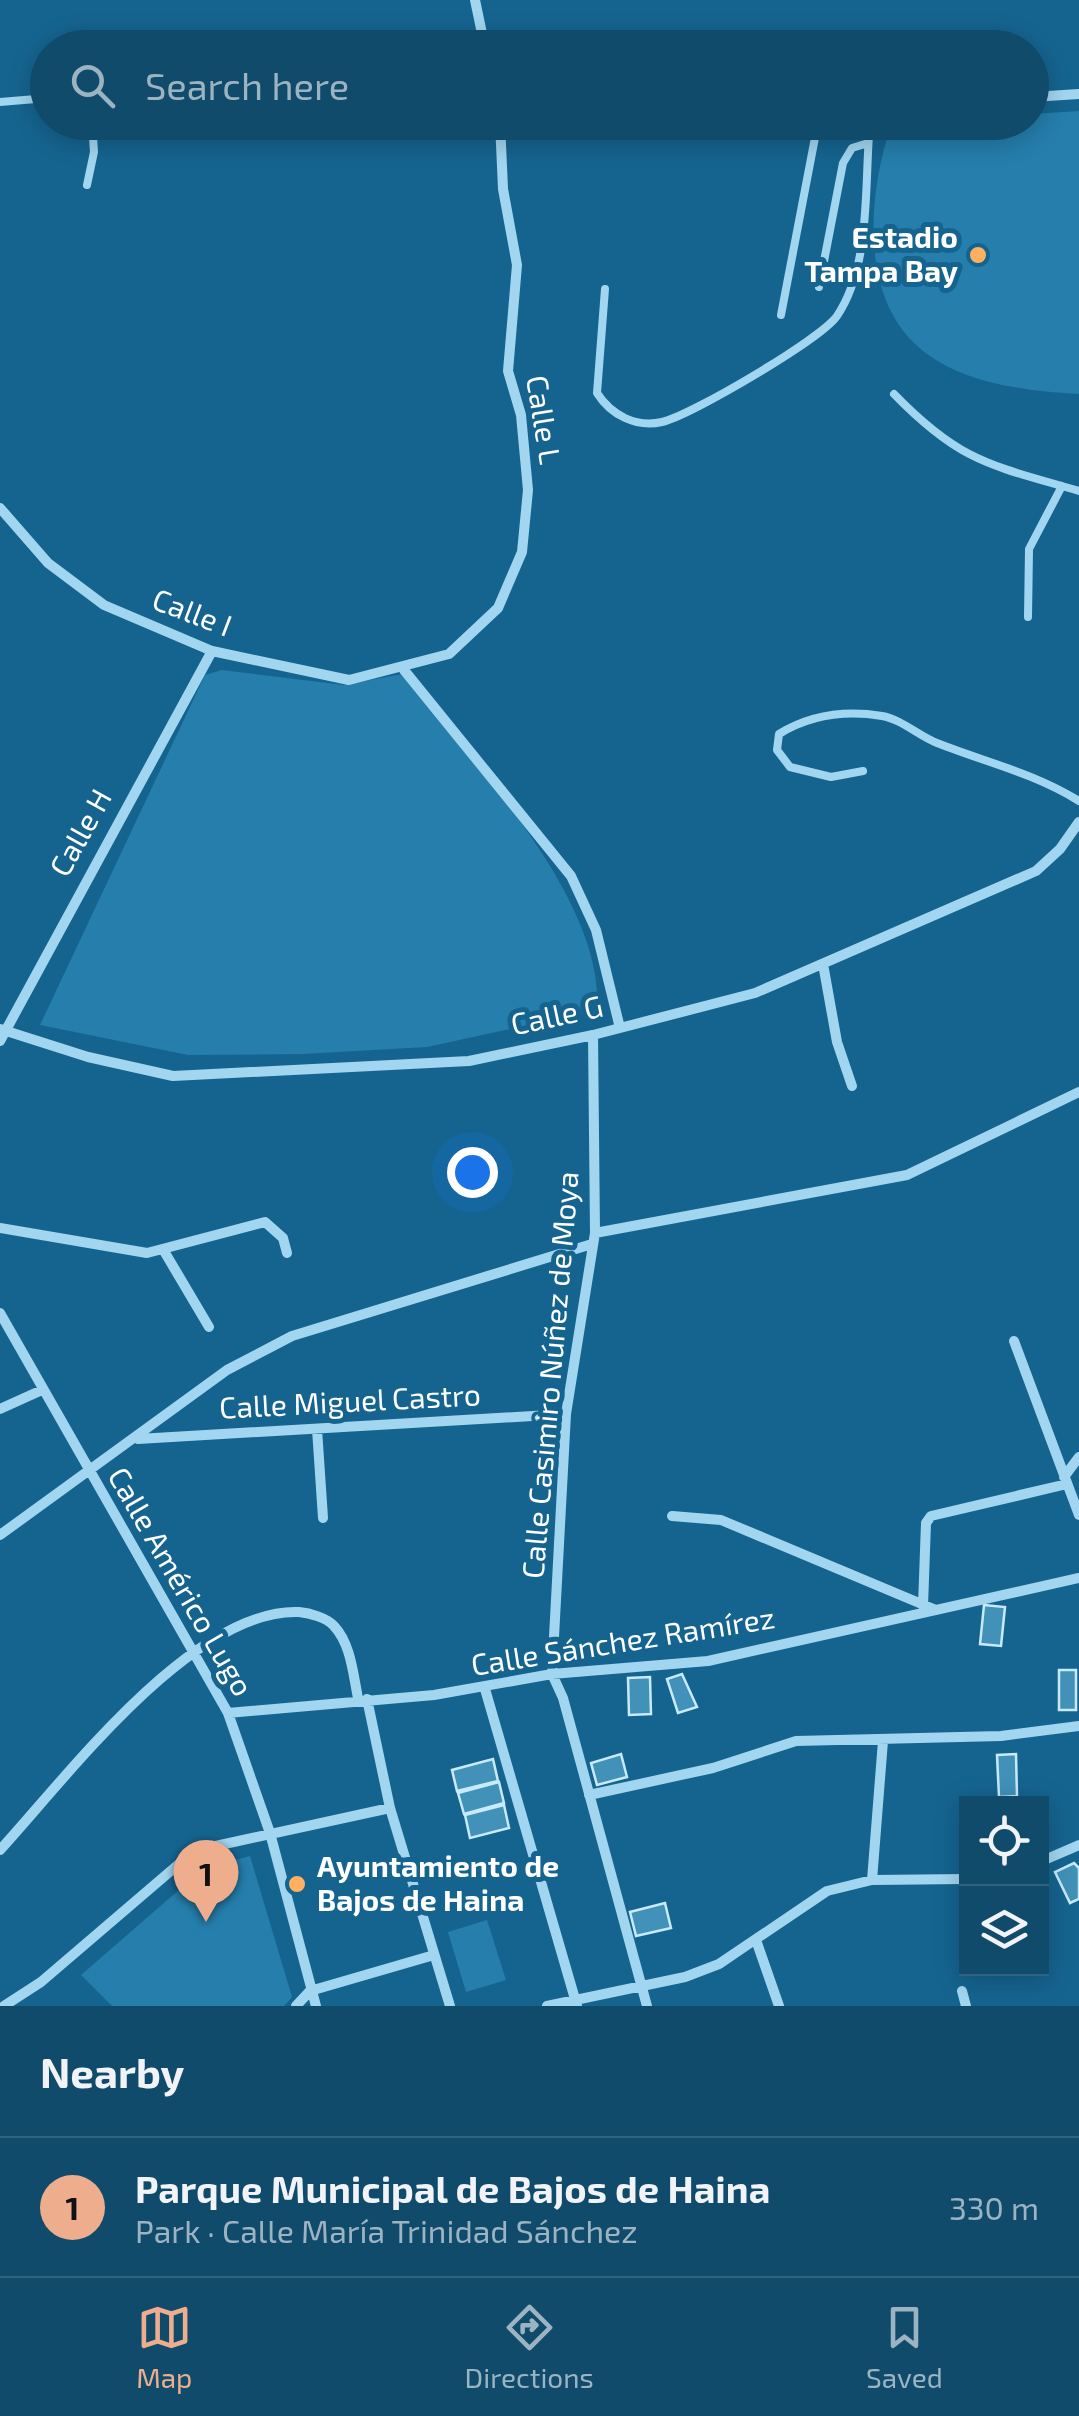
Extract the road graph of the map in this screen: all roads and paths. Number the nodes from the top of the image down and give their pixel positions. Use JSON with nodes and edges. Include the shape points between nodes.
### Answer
{"nodes":[{"id":1,"x":475,"y":0,"type":"edge"},
{"id":2,"x":481,"y":30,"type":"edge"},
{"id":3,"x":1079,"y":94,"type":"edge"},
{"id":4,"x":1049,"y":96,"type":"edge"},
{"id":5,"x":30,"y":100,"type":"edge"},
{"id":6,"x":0,"y":102,"type":"edge"},
{"id":7,"x":93,"y":140,"type":"edge"},
{"id":8,"x":501,"y":140,"type":"edge"},
{"id":9,"x":815,"y":140,"type":"edge"},
{"id":10,"x":868,"y":140,"type":"edge"},
{"id":11,"x":868,"y":143,"type":"junction"},
{"id":12,"x":87,"y":186,"type":"dead end"},
{"id":13,"x":819,"y":287,"type":"dead end"},
{"id":14,"x":605,"y":290,"type":"dead end"},
{"id":15,"x":781,"y":315,"type":"dead end"},
{"id":16,"x":894,"y":394,"type":"dead end"},
{"id":17,"x":1062,"y":486,"type":"junction"},
{"id":18,"x":1079,"y":491,"type":"edge"},
{"id":19,"x":0,"y":508,"type":"edge"},
{"id":20,"x":1028,"y":617,"type":"dead end"},
{"id":21,"x":212,"y":651,"type":"junction"},
{"id":22,"x":404,"y":670,"type":"junction"},
{"id":23,"x":863,"y":771,"type":"dead end"},
{"id":24,"x":1079,"y":801,"type":"edge"},
{"id":25,"x":1079,"y":822,"type":"edge"},
{"id":26,"x":823,"y":964,"type":"junction"},
{"id":27,"x":620,"y":1028,"type":"junction"},
{"id":28,"x":1,"y":1034,"type":"edge"},
{"id":29,"x":593,"y":1035,"type":"junction"},
{"id":30,"x":852,"y":1086,"type":"dead end"},
{"id":31,"x":1079,"y":1092,"type":"edge"},
{"id":32,"x":0,"y":1228,"type":"edge"},
{"id":33,"x":593,"y":1238,"type":"junction"},
{"id":34,"x":164,"y":1251,"type":"junction"},
{"id":35,"x":287,"y":1253,"type":"dead end"},
{"id":36,"x":0,"y":1313,"type":"edge"},
{"id":37,"x":209,"y":1327,"type":"dead end"},
{"id":38,"x":4,"y":1332,"type":"edge"},
{"id":39,"x":1014,"y":1340,"type":"dead end"},
{"id":40,"x":42,"y":1390,"type":"junction"},
{"id":41,"x":0,"y":1409,"type":"edge"},
{"id":42,"x":566,"y":1414,"type":"junction"},
{"id":43,"x":317,"y":1428,"type":"junction"},
{"id":44,"x":137,"y":1439,"type":"junction"},
{"id":45,"x":1079,"y":1457,"type":"edge"},
{"id":46,"x":86,"y":1468,"type":"junction"},
{"id":47,"x":1065,"y":1480,"type":"junction"},
{"id":48,"x":1079,"y":1515,"type":"edge"},
{"id":49,"x":672,"y":1516,"type":"dead end"},
{"id":50,"x":323,"y":1518,"type":"dead end"},
{"id":51,"x":0,"y":1535,"type":"edge"},
{"id":52,"x":1079,"y":1578,"type":"edge"},
{"id":53,"x":924,"y":1606,"type":"junction"},
{"id":54,"x":937,"y":1610,"type":"junction"},
{"id":55,"x":196,"y":1652,"type":"junction"},
{"id":56,"x":552,"y":1674,"type":"junction"},
{"id":57,"x":484,"y":1689,"type":"junction"},
{"id":58,"x":362,"y":1699,"type":"junction"},
{"id":59,"x":228,"y":1713,"type":"junction"},
{"id":60,"x":1079,"y":1726,"type":"edge"},
{"id":61,"x":883,"y":1740,"type":"junction"},
{"id":62,"x":589,"y":1795,"type":"junction"},
{"id":63,"x":390,"y":1808,"type":"junction"},
{"id":64,"x":270,"y":1833,"type":"junction"},
{"id":65,"x":1079,"y":1845,"type":"edge"},
{"id":66,"x":0,"y":1850,"type":"edge"},
{"id":67,"x":1049,"y":1858,"type":"edge"},
{"id":68,"x":959,"y":1879,"type":"edge"},
{"id":69,"x":872,"y":1880,"type":"junction"},
{"id":70,"x":756,"y":1940,"type":"junction"},
{"id":71,"x":434,"y":1955,"type":"junction"},
{"id":72,"x":641,"y":1982,"type":"junction"},
{"id":73,"x":310,"y":1991,"type":"junction"},
{"id":74,"x":962,"y":1991,"type":"dead end"},
{"id":75,"x":576,"y":2002,"type":"edge"},
{"id":76,"x":4,"y":2006,"type":"edge"},
{"id":77,"x":296,"y":2006,"type":"edge"},
{"id":78,"x":316,"y":2006,"type":"edge"},
{"id":79,"x":450,"y":2006,"type":"edge"},
{"id":80,"x":547,"y":2006,"type":"edge"},
{"id":81,"x":647,"y":2006,"type":"edge"},
{"id":82,"x":779,"y":2006,"type":"edge"},
{"id":83,"x":966,"y":2006,"type":"edge"}],
"edges":[{"from":1,"to":2,"type":"street"},
{"from":3,"to":4,"type":"street"},
{"from":5,"to":6,"type":"lane"},
{"from":7,"to":12,"type":"lane"},
{"from":8,"to":22,"type":"street","name":"Calle L","via":[[502,190],[518,265],[508,371],[521,415],[528,490],[522,552],[498,608],[449,654]]},
{"from":9,"to":15,"type":"lane"},
{"from":10,"to":11,"type":"lane"},
{"from":11,"to":13,"type":"lane","via":[[852,148],[843,163]]},
{"from":11,"to":14,"type":"lane","via":[[854,281],[826,327],[766,369],[664,422],[629,421],[597,393]]},
{"from":16,"to":17,"type":"lane","via":[[934,436],[997,470]]},
{"from":17,"to":18,"type":"lane"},
{"from":17,"to":20,"type":"lane","via":[[1029,549]]},
{"from":19,"to":21,"type":"street","name":"Calle I","via":[[48,563],[104,605]]},
{"from":21,"to":22,"type":"street","name":"Calle I","via":[[349,680]]},
{"from":21,"to":28,"type":"street","name":"Calle H"},
{"from":22,"to":27,"type":"street","via":[[571,876],[596,930]]},
{"from":23,"to":24,"type":"lane","via":[[831,776],[790,768],[777,750],[779,734],[802,720],[838,713],[886,716],[934,742],[1049,782]]},
{"from":25,"to":26,"type":"street","name":"Calle G","via":[[1036,872]]},
{"from":26,"to":27,"type":"street","name":"Calle G","via":[[756,993]]},
{"from":26,"to":30,"type":"street"},
{"from":27,"to":29,"type":"street","name":"Calle G"},
{"from":28,"to":29,"type":"street","name":"Calle G","via":[[172,1076],[469,1061]]},
{"from":29,"to":33,"type":"street","name":"Calle Casimiro Núñez de Moya"},
{"from":31,"to":33,"type":"street","via":[[907,1175]]},
{"from":32,"to":34,"type":"street"},
{"from":33,"to":42,"type":"street","name":"Calle Casimiro Núñez de Moya"},
{"from":33,"to":44,"type":"street","via":[[292,1336],[227,1370]]},
{"from":34,"to":35,"type":"street","via":[[265,1222],[283,1238]]},
{"from":34,"to":37,"type":"street"},
{"from":36,"to":38,"type":"street","name":"Calle Américo Lugo"},
{"from":38,"to":40,"type":"street","name":"Calle Américo Lugo"},
{"from":39,"to":47,"type":"street"},
{"from":40,"to":41,"type":"street"},
{"from":40,"to":46,"type":"street","name":"Calle Américo Lugo"},
{"from":42,"to":43,"type":"street","name":"Calle Miguel Castro"},
{"from":42,"to":56,"type":"street","name":"Calle Casimiro Núñez de Moya"},
{"from":43,"to":44,"type":"street","name":"Calle Miguel Castro"},
{"from":43,"to":50,"type":"street"},
{"from":44,"to":46,"type":"street"},
{"from":45,"to":47,"type":"street"},
{"from":46,"to":51,"type":"street"},
{"from":46,"to":55,"type":"street","name":"Calle Américo Lugo"},
{"from":47,"to":48,"type":"street"},
{"from":47,"to":53,"type":"street","via":[[931,1516]]},
{"from":49,"to":53,"type":"street","via":[[721,1520]]},
{"from":52,"to":54,"type":"street","name":"Calle Sánchez Ramírez"},
{"from":53,"to":54,"type":"street"},
{"from":54,"to":56,"type":"street","name":"Calle Sánchez Ramírez","via":[[708,1661]]},
{"from":55,"to":58,"type":"street","via":[[242,1622],[277,1612],[308,1613],[333,1624]]},
{"from":55,"to":59,"type":"street","name":"Calle Américo Lugo"},
{"from":55,"to":66,"type":"street","via":[[131,1704]]},
{"from":56,"to":57,"type":"street","name":"Calle Sánchez Ramírez"},
{"from":56,"to":62,"type":"street","name":"Calle Casimiro Núñez de Moya"},
{"from":57,"to":58,"type":"street","name":"Calle Sánchez Ramírez"},
{"from":57,"to":75,"type":"street"},
{"from":58,"to":59,"type":"street","name":"Calle Sánchez Ramírez"},
{"from":58,"to":63,"type":"street"},
{"from":59,"to":64,"type":"street","name":"Calle Américo Lugo"},
{"from":60,"to":61,"type":"street"},
{"from":61,"to":62,"type":"street","via":[[796,1741],[714,1768]]},
{"from":61,"to":69,"type":"street"},
{"from":62,"to":72,"type":"street","name":"Calle Casimiro Núñez de Moya"},
{"from":63,"to":64,"type":"street"},
{"from":63,"to":71,"type":"street"},
{"from":64,"to":73,"type":"street","name":"Calle Américo Lugo"},
{"from":64,"to":76,"type":"street","via":[[212,1847],[180,1863]]},
{"from":65,"to":67,"type":"street"},
{"from":68,"to":69,"type":"street"},
{"from":69,"to":70,"type":"street","via":[[827,1891]]},
{"from":70,"to":72,"type":"street","via":[[702,1970]]},
{"from":70,"to":82,"type":"street"},
{"from":71,"to":73,"type":"street"},
{"from":71,"to":79,"type":"street"},
{"from":72,"to":75,"type":"street"},
{"from":72,"to":81,"type":"street","name":"Calle Casimiro Núñez de Moya"},
{"from":73,"to":77,"type":"street"},
{"from":73,"to":78,"type":"street","name":"Calle Américo Lugo"},
{"from":74,"to":83,"type":"street"},
{"from":75,"to":80,"type":"street"}]}
